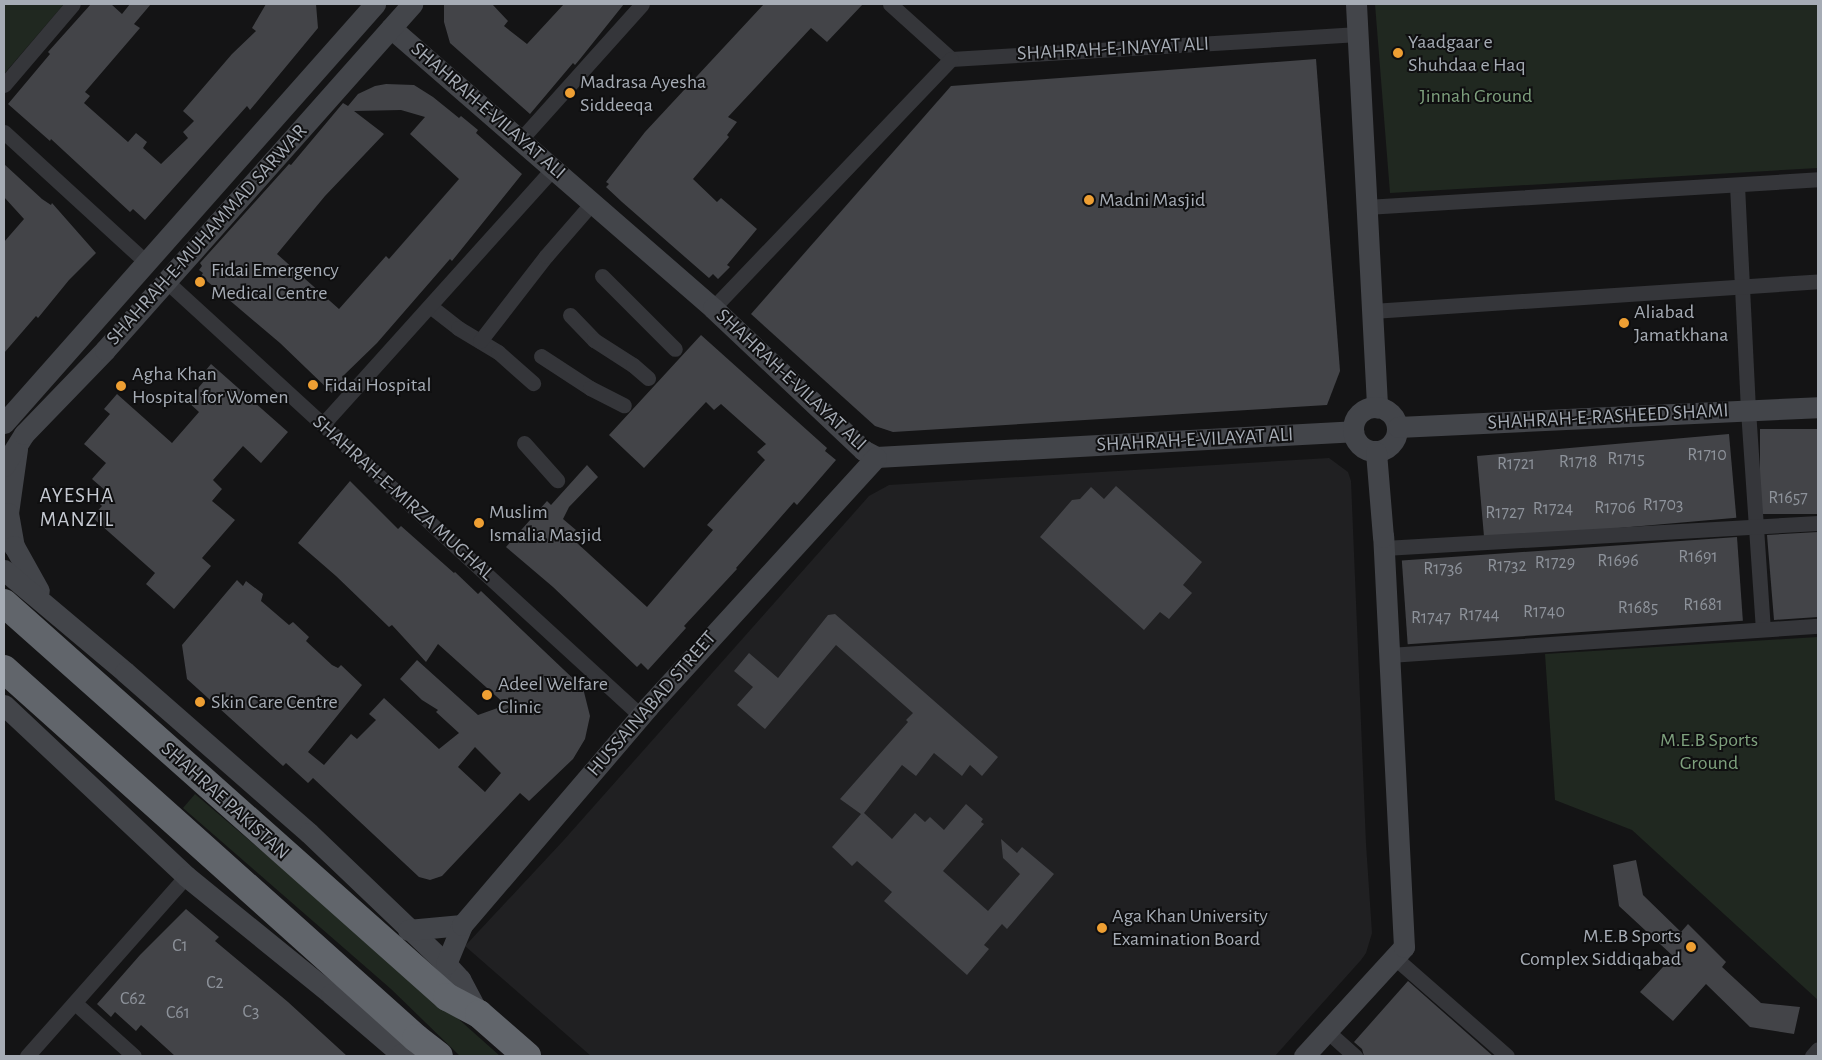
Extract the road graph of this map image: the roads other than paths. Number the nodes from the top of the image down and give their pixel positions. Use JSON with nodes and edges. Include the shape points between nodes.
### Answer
{"nodes":[{"id":1,"x":73,"y":4,"type":"edge"},
{"id":2,"x":412,"y":4,"type":"edge"},
{"id":3,"x":642,"y":4,"type":"edge"},
{"id":4,"x":890,"y":4,"type":"edge"},
{"id":5,"x":1356,"y":4,"type":"edge"},
{"id":6,"x":371,"y":5,"type":"edge"},
{"id":7,"x":391,"y":28,"type":"junction"},
{"id":8,"x":1358,"y":34,"type":"junction"},
{"id":9,"x":951,"y":59,"type":"junction"},
{"id":10,"x":4,"y":85,"type":"edge"},
{"id":11,"x":4,"y":132,"type":"edge"},
{"id":12,"x":520,"y":139,"type":"junction"},
{"id":13,"x":554,"y":168,"type":"junction"},
{"id":14,"x":1818,"y":179,"type":"edge"},
{"id":15,"x":1737,"y":185,"type":"junction"},
{"id":16,"x":593,"y":202,"type":"junction"},
{"id":17,"x":1366,"y":207,"type":"junction"},
{"id":18,"x":147,"y":264,"type":"junction"},
{"id":19,"x":602,"y":276,"type":"dead end"},
{"id":20,"x":166,"y":281,"type":"junction"},
{"id":21,"x":1818,"y":281,"type":"edge"},
{"id":22,"x":1742,"y":285,"type":"junction"},
{"id":23,"x":430,"y":306,"type":"junction"},
{"id":24,"x":713,"y":308,"type":"junction"},
{"id":25,"x":1372,"y":311,"type":"junction"},
{"id":26,"x":570,"y":315,"type":"dead end"},
{"id":27,"x":480,"y":341,"type":"junction"},
{"id":28,"x":675,"y":349,"type":"dead end"},
{"id":29,"x":541,"y":356,"type":"dead end"},
{"id":30,"x":648,"y":378,"type":"dead end"},
{"id":31,"x":533,"y":383,"type":"dead end"},
{"id":32,"x":624,"y":405,"type":"dead end"},
{"id":33,"x":1377,"y":407,"type":"junction"},
{"id":34,"x":1818,"y":407,"type":"edge"},
{"id":35,"x":1748,"y":410,"type":"junction"},
{"id":36,"x":4,"y":423,"type":"edge"},
{"id":37,"x":323,"y":424,"type":"junction"},
{"id":38,"x":1398,"y":427,"type":"junction"},
{"id":39,"x":1353,"y":431,"type":"junction"},
{"id":40,"x":524,"y":443,"type":"dead end"},
{"id":41,"x":18,"y":444,"type":"junction"},
{"id":42,"x":1376,"y":452,"type":"junction"},
{"id":43,"x":876,"y":457,"type":"junction"},
{"id":44,"x":4,"y":466,"type":"edge"},
{"id":45,"x":558,"y":480,"type":"dead end"},
{"id":46,"x":1818,"y":523,"type":"edge"},
{"id":47,"x":1756,"y":527,"type":"junction"},
{"id":48,"x":1384,"y":548,"type":"junction"},
{"id":49,"x":4,"y":570,"type":"edge"},
{"id":50,"x":4,"y":603,"type":"edge"},
{"id":51,"x":50,"y":609,"type":"junction"},
{"id":52,"x":1818,"y":626,"type":"edge"},
{"id":53,"x":1762,"y":628,"type":"junction"},
{"id":54,"x":1389,"y":655,"type":"junction"},
{"id":55,"x":4,"y":669,"type":"edge"},
{"id":56,"x":4,"y":705,"type":"edge"},
{"id":57,"x":4,"y":713,"type":"edge"},
{"id":58,"x":640,"y":715,"type":"junction"},
{"id":59,"x":80,"y":779,"type":"junction"},
{"id":60,"x":186,"y":876,"type":"junction"},
{"id":61,"x":462,"y":925,"type":"junction"},
{"id":62,"x":408,"y":930,"type":"junction"},
{"id":63,"x":1394,"y":957,"type":"junction"},
{"id":64,"x":446,"y":964,"type":"junction"},
{"id":65,"x":75,"y":1003,"type":"junction"},
{"id":66,"x":479,"y":1014,"type":"junction"},
{"id":67,"x":1327,"y":1031,"type":"junction"},
{"id":68,"x":412,"y":1047,"type":"edge"},
{"id":69,"x":1818,"y":1049,"type":"edge"},
{"id":70,"x":27,"y":1056,"type":"edge"},
{"id":71,"x":134,"y":1056,"type":"edge"},
{"id":72,"x":440,"y":1056,"type":"edge"},
{"id":73,"x":527,"y":1056,"type":"edge"},
{"id":74,"x":1304,"y":1056,"type":"edge"},
{"id":75,"x":1355,"y":1056,"type":"edge"},
{"id":76,"x":1507,"y":1056,"type":"edge"},
{"id":77,"x":1812,"y":1056,"type":"edge"}],
"edges":[{"from":1,"to":10,"type":"street"},
{"from":2,"to":7,"type":"street","name":"SHAHRAH-E-MUHAMMAD SARWAR"},
{"from":3,"to":12,"type":"street"},
{"from":4,"to":9,"type":"street"},
{"from":5,"to":8,"type":"street"},
{"from":6,"to":18,"type":"street","name":"SHAHRAH-E-MUHAMMAD SARWAR"},
{"from":7,"to":12,"type":"street","name":"SHAHRAH-E-VILAYAT ALI"},
{"from":7,"to":20,"type":"street","name":"SHAHRAH-E-MUHAMMAD SARWAR"},
{"from":8,"to":9,"type":"street","name":"SHAHRAH-E-INAYAT ALI"},
{"from":8,"to":17,"type":"street"},
{"from":9,"to":24,"type":"street"},
{"from":11,"to":18,"type":"street"},
{"from":12,"to":13,"type":"street","name":"SHAHRAH-E-VILAYAT ALI"},
{"from":13,"to":16,"type":"street","name":"SHAHRAH-E-VILAYAT ALI"},
{"from":13,"to":23,"type":"street"},
{"from":14,"to":15,"type":"street"},
{"from":15,"to":17,"type":"street"},
{"from":15,"to":22,"type":"street"},
{"from":16,"to":24,"type":"street","name":"SHAHRAH-E-VILAYAT ALI"},
{"from":16,"to":27,"type":"street"},
{"from":17,"to":25,"type":"street"},
{"from":18,"to":36,"type":"street","name":"SHAHRAH-E-MUHAMMAD SARWAR"},
{"from":19,"to":28,"type":"street"},
{"from":20,"to":37,"type":"street","name":"SHAHRAH-E-MIRZA MUGHAL"},
{"from":20,"to":41,"type":"street","name":"SHAHRAH-E-MUHAMMAD SARWAR"},
{"from":21,"to":22,"type":"street"},
{"from":22,"to":25,"type":"street"},
{"from":22,"to":35,"type":"street"},
{"from":23,"to":27,"type":"street"},
{"from":23,"to":37,"type":"street"},
{"from":24,"to":43,"type":"street","name":"SHAHRAH-E-VILAYAT ALI","via":[[853,440]]},
{"from":25,"to":33,"type":"street"},
{"from":26,"to":30,"type":"street","via":[[594,340]]},
{"from":27,"to":31,"type":"street","via":[[498,352]]},
{"from":29,"to":32,"type":"street","via":[[590,388]]},
{"from":33,"to":38,"type":"street","via":[[1391,413]]},
{"from":33,"to":39,"type":"street","via":[[1362,411],[1353,424]]},
{"from":34,"to":35,"type":"street","name":"SHAHRAH-E-RASHEED SHAMI"},
{"from":35,"to":38,"type":"street","name":"SHAHRAH-E-RASHEED SHAMI"},
{"from":35,"to":47,"type":"street"},
{"from":37,"to":58,"type":"street","name":"SHAHRAH-E-MIRZA MUGHAL"},
{"from":38,"to":42,"type":"street","via":[[1394,442],[1383,451]]},
{"from":39,"to":42,"type":"street","via":[[1358,444],[1369,452]]},
{"from":39,"to":43,"type":"street","name":"SHAHRAH-E-VILAYAT ALI"},
{"from":40,"to":45,"type":"street"},
{"from":41,"to":44,"type":"street","name":"SHAHRAH-E-MUHAMMAD SARWAR"},
{"from":41,"to":51,"type":"street","via":[[10,490],[9,521],[14,546],[27,574]]},
{"from":42,"to":48,"type":"street"},
{"from":43,"to":58,"type":"street","name":"HUSSAINABAD STREET"},
{"from":46,"to":47,"type":"street"},
{"from":47,"to":48,"type":"street"},
{"from":47,"to":53,"type":"street"},
{"from":48,"to":54,"type":"street"},
{"from":49,"to":51,"type":"street"},
{"from":50,"to":66,"type":"highway","name":"SHAHRAE PAKISTAN","via":[[447,997]]},
{"from":51,"to":62,"type":"street","via":[[309,833]]},
{"from":52,"to":53,"type":"street"},
{"from":53,"to":54,"type":"street"},
{"from":54,"to":63,"type":"street","via":[[1404,947]]},
{"from":55,"to":68,"type":"highway"},
{"from":56,"to":59,"type":"street"},
{"from":57,"to":59,"type":"street"},
{"from":58,"to":61,"type":"street","name":"HUSSAINABAD STREET"},
{"from":59,"to":60,"type":"street"},
{"from":60,"to":65,"type":"street"},
{"from":60,"to":68,"type":"street","via":[[401,1054]]},
{"from":61,"to":62,"type":"street"},
{"from":61,"to":64,"type":"street","name":"HUSSAINABAD STREET"},
{"from":62,"to":64,"type":"street"},
{"from":63,"to":67,"type":"street"},
{"from":63,"to":76,"type":"street"},
{"from":64,"to":66,"type":"street","via":[[460,979]]},
{"from":65,"to":70,"type":"street"},
{"from":65,"to":71,"type":"street"},
{"from":66,"to":73,"type":"highway","name":"SHAHRAE PAKISTAN"},
{"from":67,"to":74,"type":"street"},
{"from":67,"to":75,"type":"street"},
{"from":68,"to":72,"type":"highway"},
{"from":69,"to":77,"type":"street"}]}
